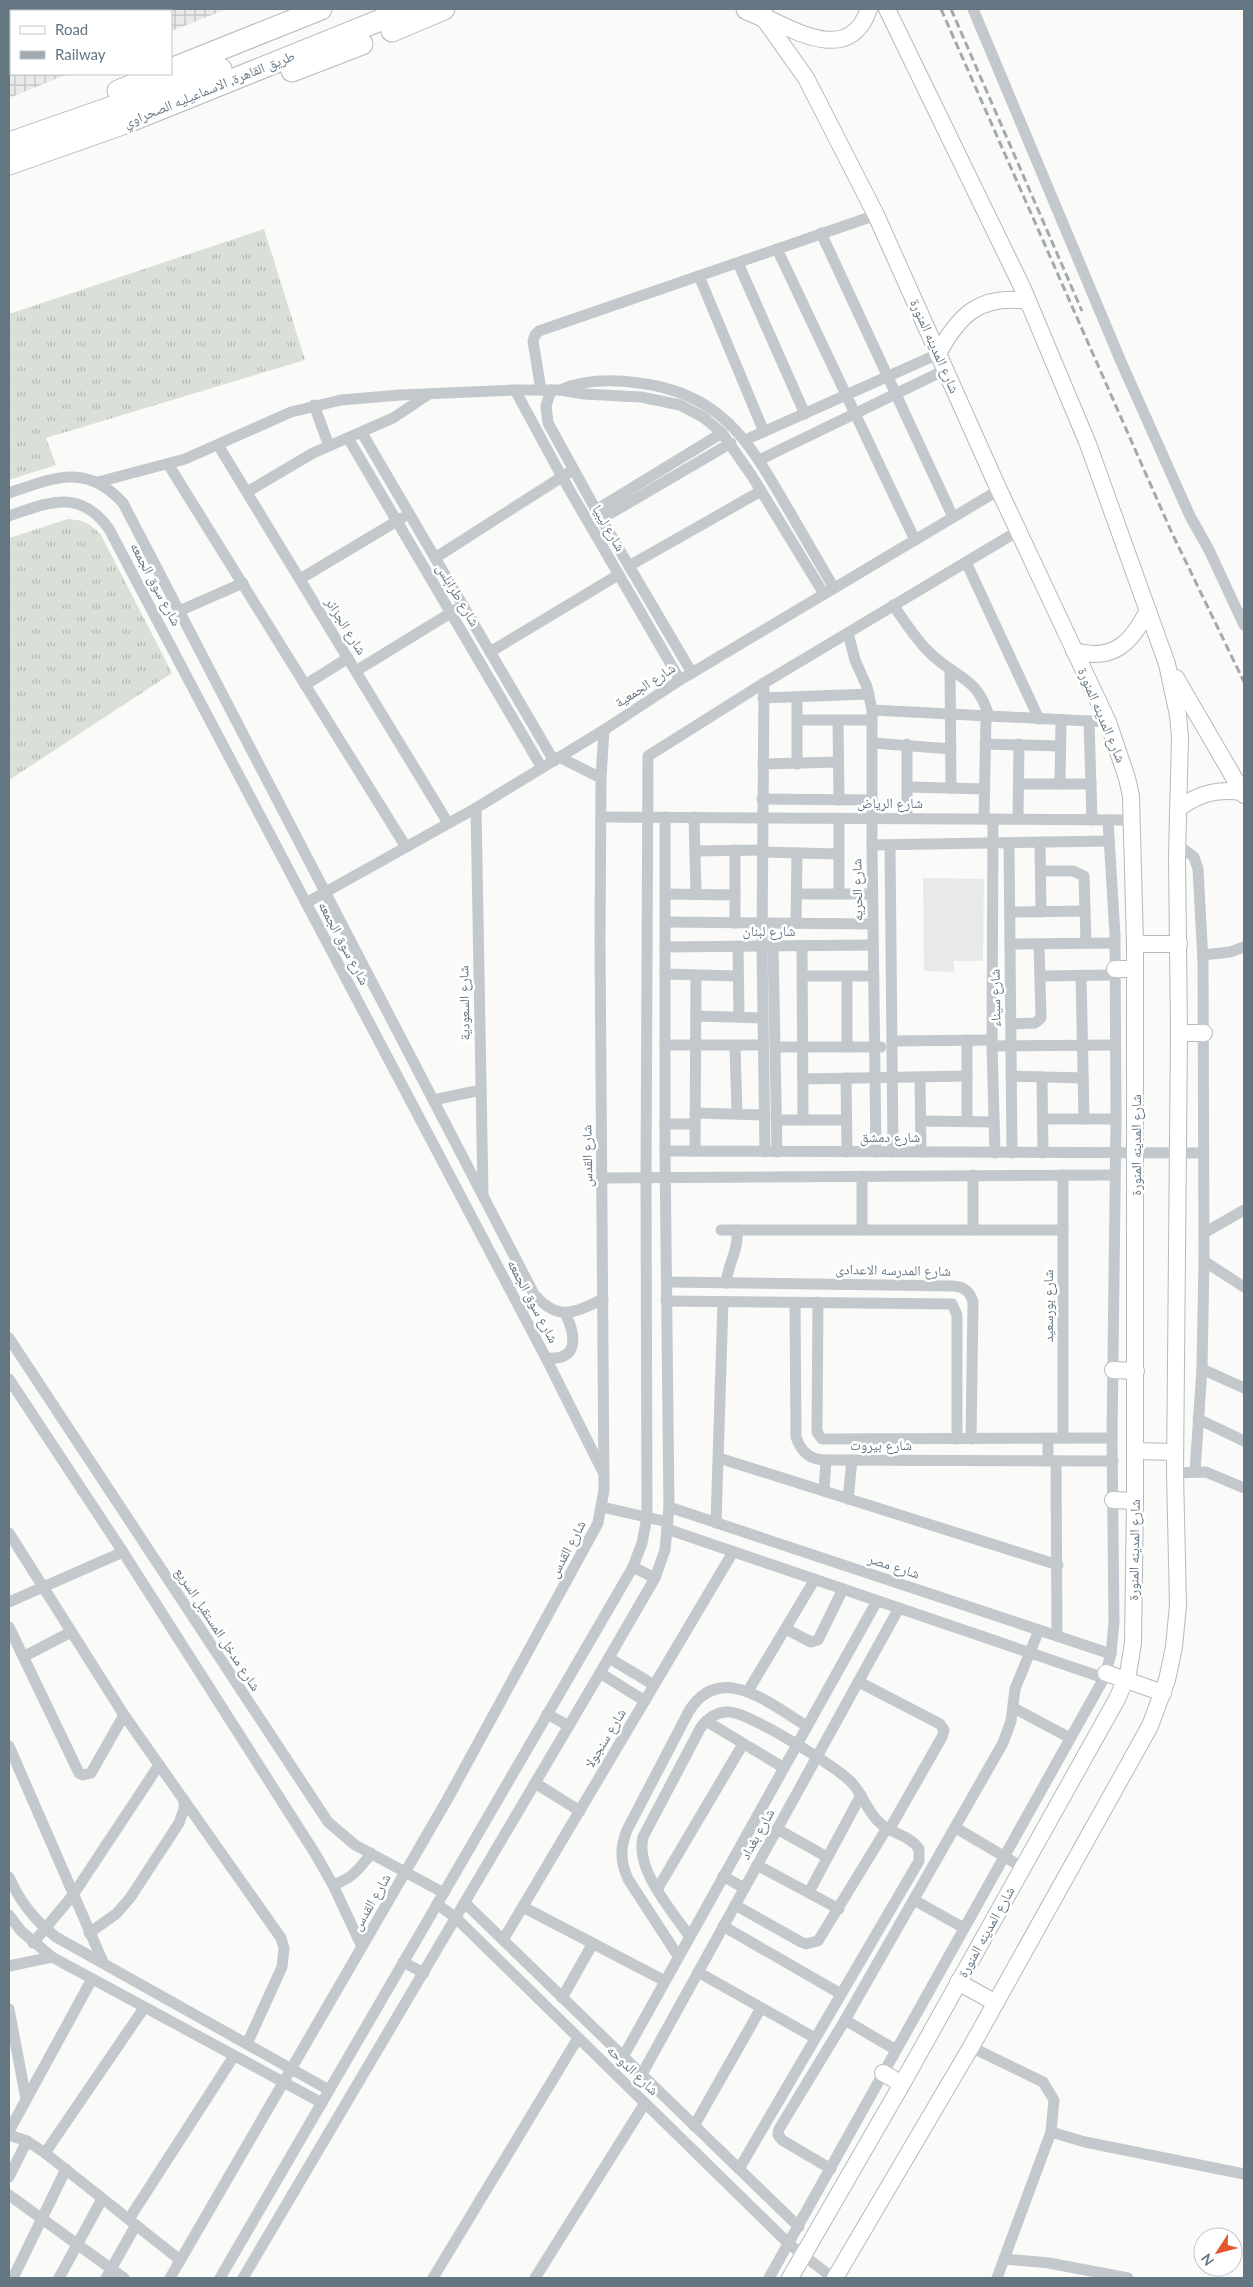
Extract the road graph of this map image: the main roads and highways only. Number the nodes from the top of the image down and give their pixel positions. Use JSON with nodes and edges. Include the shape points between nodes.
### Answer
{"nodes":[{"id":1,"x":321,"y":9,"type":"edge"},
{"id":2,"x":408,"y":9,"type":"edge"},
{"id":3,"x":444,"y":9,"type":"edge"},
{"id":4,"x":869,"y":9,"type":"edge"},
{"id":5,"x":887,"y":9,"type":"edge"},
{"id":6,"x":756,"y":11,"type":"edge"},
{"id":7,"x":376,"y":14,"type":"edge"},
{"id":8,"x":172,"y":69,"type":"edge"},
{"id":9,"x":157,"y":75,"type":"edge"},
{"id":10,"x":202,"y":92,"type":"junction"},
{"id":11,"x":60,"y":124,"type":"junction"},
{"id":12,"x":9,"y":143,"type":"edge"},
{"id":13,"x":9,"y":164,"type":"edge"},
{"id":14,"x":1028,"y":300,"type":"junction"},
{"id":15,"x":938,"y":354,"type":"junction"},
{"id":16,"x":1148,"y":610,"type":"junction"},
{"id":17,"x":1074,"y":651,"type":"junction"},
{"id":18,"x":1167,"y":664,"type":"junction"},
{"id":19,"x":1243,"y":793,"type":"edge"},
{"id":20,"x":1178,"y":809,"type":"junction"},
{"id":21,"x":1135,"y":944,"type":"junction"},
{"id":22,"x":1179,"y":944,"type":"junction"},
{"id":23,"x":1135,"y":970,"type":"junction"},
{"id":24,"x":1115,"y":972,"type":"road end"},
{"id":25,"x":1179,"y":1033,"type":"junction"},
{"id":26,"x":1204,"y":1033,"type":"road end"},
{"id":27,"x":1113,"y":1370,"type":"road end"},
{"id":28,"x":1136,"y":1371,"type":"junction"},
{"id":29,"x":1135,"y":1451,"type":"junction"},
{"id":30,"x":1175,"y":1452,"type":"junction"},
{"id":31,"x":1113,"y":1500,"type":"road end"},
{"id":32,"x":1135,"y":1501,"type":"junction"},
{"id":33,"x":1105,"y":1676,"type":"road end"},
{"id":34,"x":1126,"y":1680,"type":"junction"},
{"id":35,"x":1163,"y":1693,"type":"junction"},
{"id":36,"x":958,"y":1982,"type":"junction"},
{"id":37,"x":996,"y":2003,"type":"junction"},
{"id":38,"x":883,"y":2073,"type":"road end"},
{"id":39,"x":902,"y":2084,"type":"junction"},
{"id":40,"x":790,"y":2278,"type":"edge"},
{"id":41,"x":834,"y":2278,"type":"edge"}],
"edges":[{"from":1,"to":8,"type":"highway"},
{"from":2,"to":7,"type":"highway","name":"طريق القاهرة, الاسماعيليه الصحراوي"},
{"from":3,"to":10,"type":"highway","via":[[272,78],[238,89]]},
{"from":4,"to":6,"type":"main road","via":[[860,27],[850,35],[826,40],[802,35]]},
{"from":5,"to":14,"type":"main road"},
{"from":6,"to":15,"type":"main road","name":"شارع المدينه المنورة","via":[[806,78],[876,215]]},
{"from":7,"to":10,"type":"highway","name":"طريق القاهرة, الاسماعيليه الصحراوي"},
{"from":7,"to":11,"type":"highway","name":"طريق القاهرة, الاسماعيليه الصحراوي"},
{"from":9,"to":11,"type":"highway","via":[[98,100]]},
{"from":10,"to":13,"type":"highway","name":"طريق القاهرة, الاسماعيليه الصحراوي","via":[[108,130]]},
{"from":11,"to":12,"type":"highway","name":"طريق القاهرة, الاسماعيليه الصحراوي"},
{"from":14,"to":15,"type":"main road","via":[[999,299],[972,309],[951,329]]},
{"from":14,"to":16,"type":"main road","via":[[1091,452]]},
{"from":15,"to":17,"type":"main road","name":"شارع المدينه المنورة"},
{"from":16,"to":17,"type":"main road","via":[[1138,631],[1120,647],[1097,655]]},
{"from":16,"to":18,"type":"main road"},
{"from":17,"to":21,"type":"main road","name":"شارع المدينه المنورة","via":[[1108,722],[1128,778]]},
{"from":18,"to":19,"type":"main road"},
{"from":18,"to":20,"type":"main road","via":[[1180,737]]},
{"from":19,"to":20,"type":"main road","via":[[1208,792],[1192,798]]},
{"from":20,"to":22,"type":"main road"},
{"from":21,"to":22,"type":"main road"},
{"from":21,"to":23,"type":"main road","name":"شارع المدينه المنورة"},
{"from":22,"to":25,"type":"main road"},
{"from":23,"to":24,"type":"main road"},
{"from":23,"to":28,"type":"main road","name":"شارع المدينه المنورة"},
{"from":25,"to":26,"type":"main road"},
{"from":25,"to":30,"type":"main road"},
{"from":27,"to":28,"type":"main road"},
{"from":28,"to":29,"type":"main road","name":"شارع المدينه المنورة"},
{"from":29,"to":30,"type":"main road"},
{"from":29,"to":32,"type":"main road","name":"شارع المدينه المنورة"},
{"from":30,"to":35,"type":"main road","via":[[1178,1605],[1174,1647]]},
{"from":31,"to":32,"type":"main road"},
{"from":32,"to":34,"type":"main road","name":"شارع المدينه المنورة","via":[[1133,1643]]},
{"from":33,"to":34,"type":"main road"},
{"from":34,"to":35,"type":"main road"},
{"from":34,"to":36,"type":"main road","name":"شارع المدينه المنورة"},
{"from":35,"to":37,"type":"main road","via":[[1143,1739]]},
{"from":36,"to":37,"type":"main road"},
{"from":36,"to":39,"type":"main road","name":"شارع المدينه المنورة"},
{"from":37,"to":41,"type":"main road"},
{"from":38,"to":39,"type":"main road"},
{"from":39,"to":40,"type":"main road","name":"شارع المدينه المنورة"}]}
